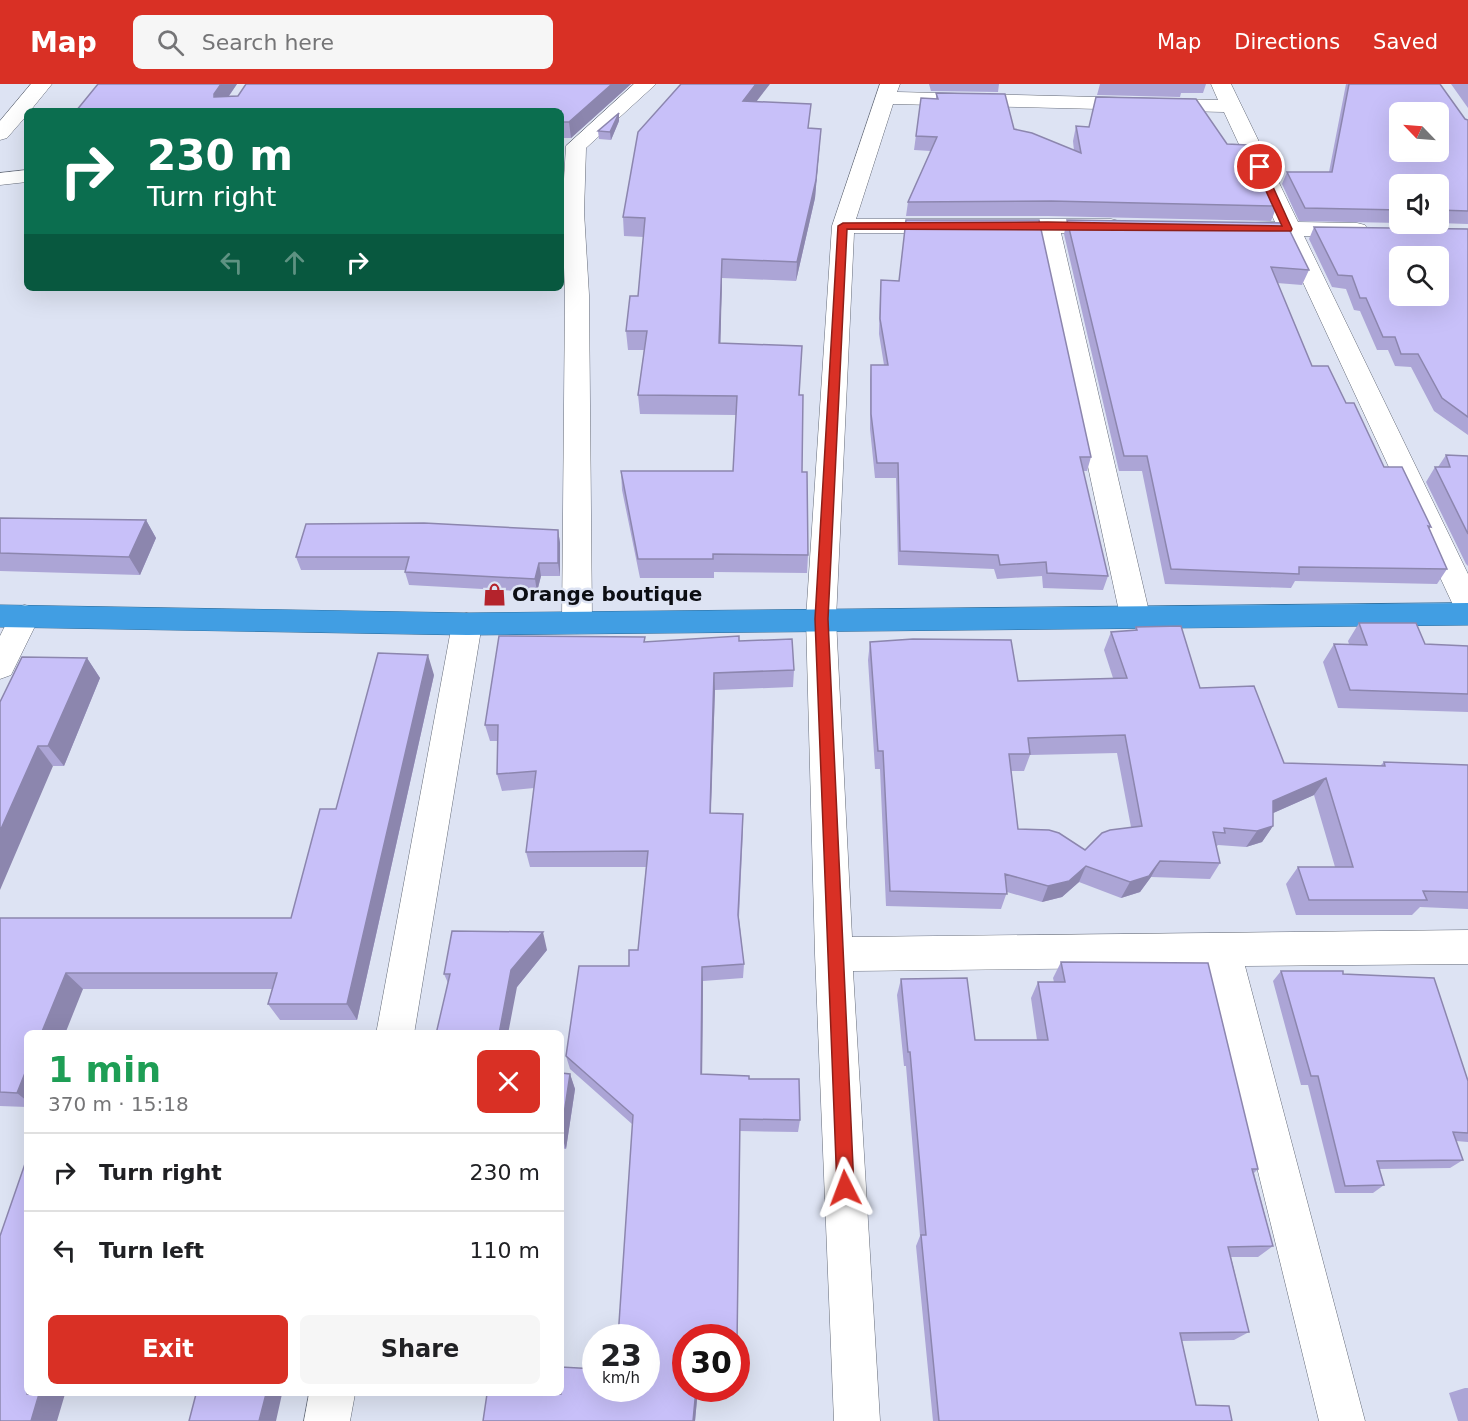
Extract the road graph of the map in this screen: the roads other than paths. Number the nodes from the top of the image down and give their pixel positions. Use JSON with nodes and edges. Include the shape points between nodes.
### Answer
{"nodes":[{"id":1,"x":42,"y":84,"type":"edge"},
{"id":2,"x":646,"y":84,"type":"edge"},
{"id":3,"x":888,"y":91,"type":"edge"},
{"id":4,"x":1226,"y":95,"type":"edge"},
{"id":5,"x":26,"y":108,"type":"edge"},
{"id":6,"x":20,"y":117,"type":"edge"},
{"id":7,"x":0,"y":134,"type":"edge"},
{"id":8,"x":568,"y":146,"type":"edge"},
{"id":9,"x":24,"y":176,"type":"edge"},
{"id":10,"x":0,"y":179,"type":"edge"},
{"id":11,"x":567,"y":212,"type":"edge"},
{"id":12,"x":1048,"y":225,"type":"junction"},
{"id":13,"x":843,"y":226,"type":"junction"},
{"id":14,"x":1132,"y":226,"type":"edge"},
{"id":15,"x":1228,"y":228,"type":"edge"},
{"id":16,"x":1288,"y":229,"type":"junction"},
{"id":17,"x":1378,"y":231,"type":"edge"},
{"id":18,"x":1468,"y":605,"type":"edge"},
{"id":19,"x":1468,"y":614,"type":"edge"},
{"id":20,"x":13,"y":616,"type":"edge"},
{"id":21,"x":1135,"y":616,"type":"junction"},
{"id":22,"x":821,"y":619,"type":"junction"},
{"id":23,"x":577,"y":622,"type":"junction"},
{"id":24,"x":467,"y":624,"type":"junction"},
{"id":25,"x":0,"y":667,"type":"edge"},
{"id":26,"x":1468,"y":947,"type":"edge"},
{"id":27,"x":1222,"y":950,"type":"junction"},
{"id":28,"x":834,"y":954,"type":"junction"},
{"id":29,"x":396,"y":1030,"type":"edge"},
{"id":30,"x":332,"y":1396,"type":"edge"},
{"id":31,"x":327,"y":1421,"type":"edge"},
{"id":32,"x":857,"y":1421,"type":"edge"},
{"id":33,"x":1341,"y":1421,"type":"edge"}],
"edges":[{"from":1,"to":5,"type":"street"},
{"from":2,"to":8,"type":"street"},
{"from":3,"to":4,"type":"street"},
{"from":3,"to":13,"type":"street"},
{"from":4,"to":16,"type":"street"},
{"from":6,"to":7,"type":"street"},
{"from":8,"to":11,"type":"street"},
{"from":9,"to":10,"type":"street"},
{"from":11,"to":23,"type":"street","via":[[577,295]]},
{"from":12,"to":13,"type":"street"},
{"from":12,"to":14,"type":"street"},
{"from":12,"to":21,"type":"street"},
{"from":13,"to":22,"type":"street"},
{"from":15,"to":16,"type":"street"},
{"from":16,"to":17,"type":"street"},
{"from":16,"to":18,"type":"street"},
{"from":19,"to":21,"type":"highway"},
{"from":20,"to":24,"type":"highway"},
{"from":20,"to":25,"type":"street"},
{"from":21,"to":22,"type":"highway"},
{"from":22,"to":23,"type":"highway"},
{"from":22,"to":28,"type":"street"},
{"from":23,"to":24,"type":"highway"},
{"from":24,"to":29,"type":"street"},
{"from":26,"to":27,"type":"street"},
{"from":27,"to":28,"type":"street"},
{"from":27,"to":33,"type":"street"},
{"from":28,"to":32,"type":"street"},
{"from":30,"to":31,"type":"street"}]}
